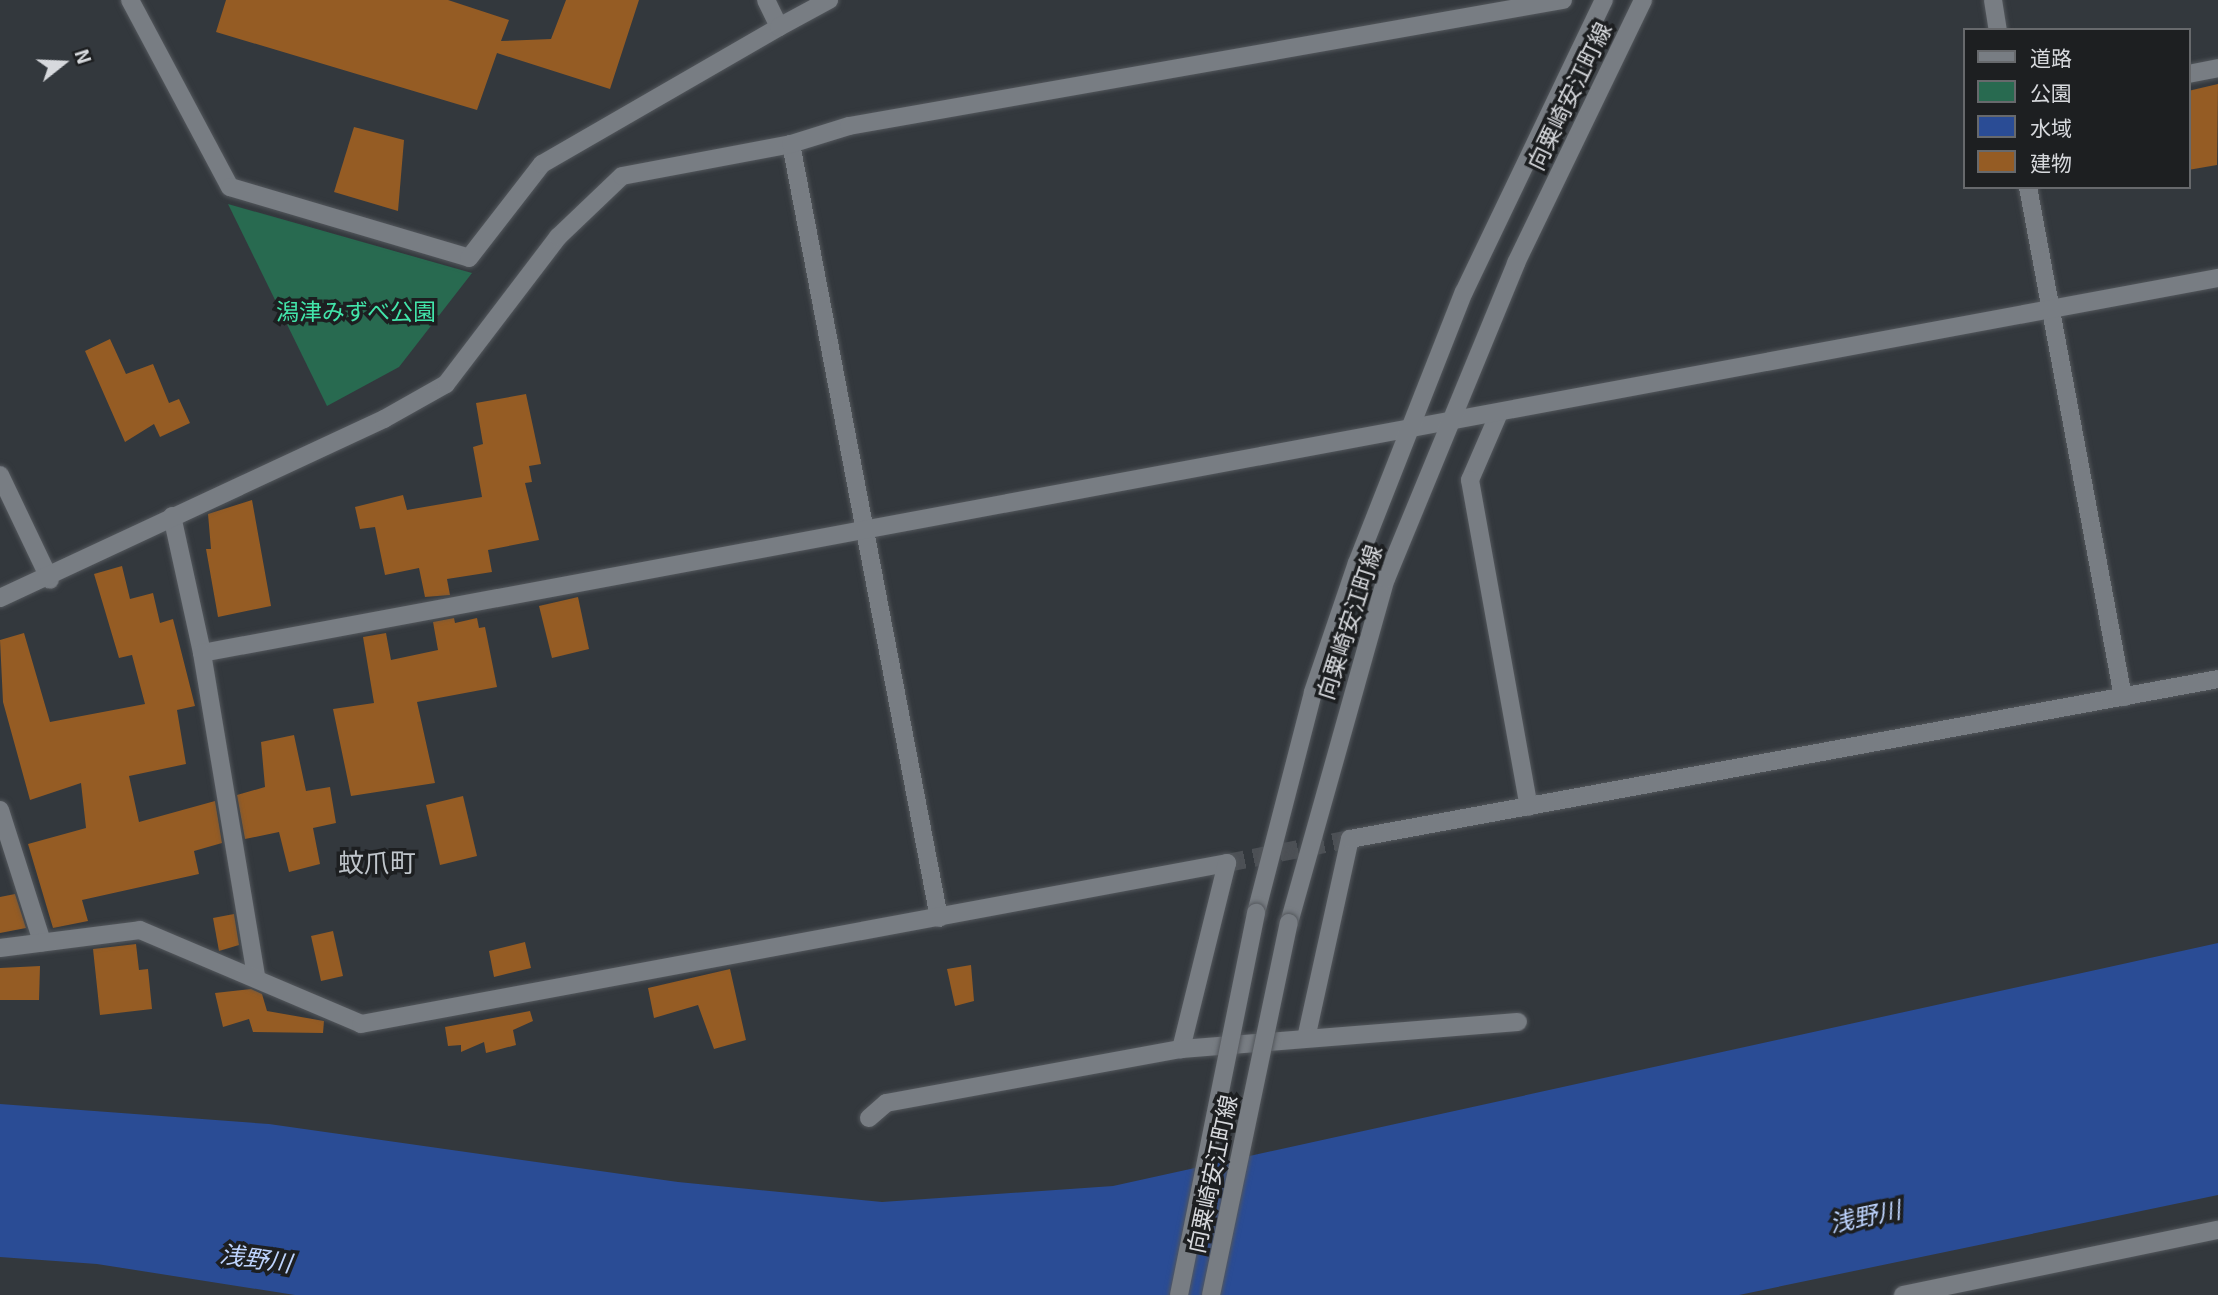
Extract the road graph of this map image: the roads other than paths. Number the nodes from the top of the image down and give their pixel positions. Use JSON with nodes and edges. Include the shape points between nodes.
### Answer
{"nodes":[{"id":1,"x":130,"y":0,"type":"edge"},
{"id":2,"x":766,"y":0,"type":"edge"},
{"id":3,"x":829,"y":0,"type":"edge"},
{"id":4,"x":1563,"y":0,"type":"edge"},
{"id":5,"x":1604,"y":0,"type":"edge"},
{"id":6,"x":1643,"y":0,"type":"edge"},
{"id":7,"x":1993,"y":0,"type":"edge"},
{"id":8,"x":779,"y":27,"type":"junction"},
{"id":9,"x":1998,"y":28,"type":"edge"},
{"id":10,"x":2218,"y":68,"type":"edge"},
{"id":11,"x":2190,"y":74,"type":"edge"},
{"id":12,"x":791,"y":144,"type":"junction"},
{"id":13,"x":2028,"y":189,"type":"edge"},
{"id":14,"x":2218,"y":278,"type":"edge"},
{"id":15,"x":2049,"y":312,"type":"junction"},
{"id":16,"x":1499,"y":414,"type":"junction"},
{"id":17,"x":1451,"y":420,"type":"junction"},
{"id":18,"x":1412,"y":427,"type":"junction"},
{"id":19,"x":0,"y":475,"type":"edge"},
{"id":20,"x":172,"y":516,"type":"junction"},
{"id":21,"x":862,"y":529,"type":"junction"},
{"id":22,"x":50,"y":580,"type":"junction"},
{"id":23,"x":0,"y":598,"type":"edge"},
{"id":24,"x":202,"y":653,"type":"junction"},
{"id":25,"x":2218,"y":679,"type":"edge"},
{"id":26,"x":2123,"y":697,"type":"junction"},
{"id":27,"x":1529,"y":807,"type":"junction"},
{"id":28,"x":0,"y":810,"type":"edge"},
{"id":29,"x":939,"y":918,"type":"junction"},
{"id":30,"x":42,"y":943,"type":"junction"},
{"id":31,"x":0,"y":948,"type":"edge"},
{"id":32,"x":256,"y":975,"type":"junction"},
{"id":33,"x":1518,"y":1022,"type":"dead end"},
{"id":34,"x":1307,"y":1034,"type":"junction"},
{"id":35,"x":1181,"y":1049,"type":"junction"},
{"id":36,"x":869,"y":1118,"type":"dead end"},
{"id":37,"x":2218,"y":1230,"type":"edge"},
{"id":38,"x":1179,"y":1295,"type":"edge"},
{"id":39,"x":1211,"y":1295,"type":"edge"},
{"id":40,"x":1903,"y":1295,"type":"edge"}],
"edges":[{"from":1,"to":8,"type":"street","via":[[230,187],[469,258],[542,164]]},
{"from":2,"to":8,"type":"street"},
{"from":3,"to":8,"type":"street"},
{"from":4,"to":12,"type":"street","via":[[849,126]]},
{"from":5,"to":18,"type":"street","name":"向粟崎安江町線","via":[[1464,292]]},
{"from":6,"to":17,"type":"street","name":"向粟崎安江町線","via":[[1516,263]]},
{"from":7,"to":9,"type":"street"},
{"from":10,"to":11,"type":"street"},
{"from":12,"to":20,"type":"street","via":[[622,176],[558,237],[446,384],[384,419]]},
{"from":12,"to":21,"type":"street"},
{"from":13,"to":15,"type":"street"},
{"from":14,"to":15,"type":"street"},
{"from":15,"to":16,"type":"street"},
{"from":15,"to":26,"type":"street"},
{"from":16,"to":17,"type":"street"},
{"from":16,"to":27,"type":"street","via":[[1470,480]]},
{"from":17,"to":18,"type":"street"},
{"from":17,"to":39,"type":"street","name":"向粟崎安江町線","bridge":true,"via":[[1386,579],[1289,923]]},
{"from":18,"to":21,"type":"street"},
{"from":18,"to":38,"type":"street","name":"向粟崎安江町線","bridge":true,"via":[[1312,692],[1256,913]]},
{"from":19,"to":22,"type":"street"},
{"from":20,"to":22,"type":"street"},
{"from":20,"to":24,"type":"street"},
{"from":21,"to":24,"type":"street"},
{"from":21,"to":29,"type":"street"},
{"from":22,"to":23,"type":"street"},
{"from":24,"to":32,"type":"street"},
{"from":25,"to":26,"type":"street"},
{"from":26,"to":27,"type":"street"},
{"from":27,"to":34,"type":"street","via":[[1350,839]]},
{"from":28,"to":30,"type":"street"},
{"from":29,"to":32,"type":"street","via":[[361,1024]]},
{"from":29,"to":35,"type":"street","via":[[1227,863]]},
{"from":30,"to":31,"type":"street"},
{"from":30,"to":32,"type":"street","via":[[140,930]]},
{"from":33,"to":34,"type":"street"},
{"from":34,"to":35,"type":"street"},
{"from":35,"to":36,"type":"street","via":[[886,1103]]},
{"from":37,"to":40,"type":"street"}]}
